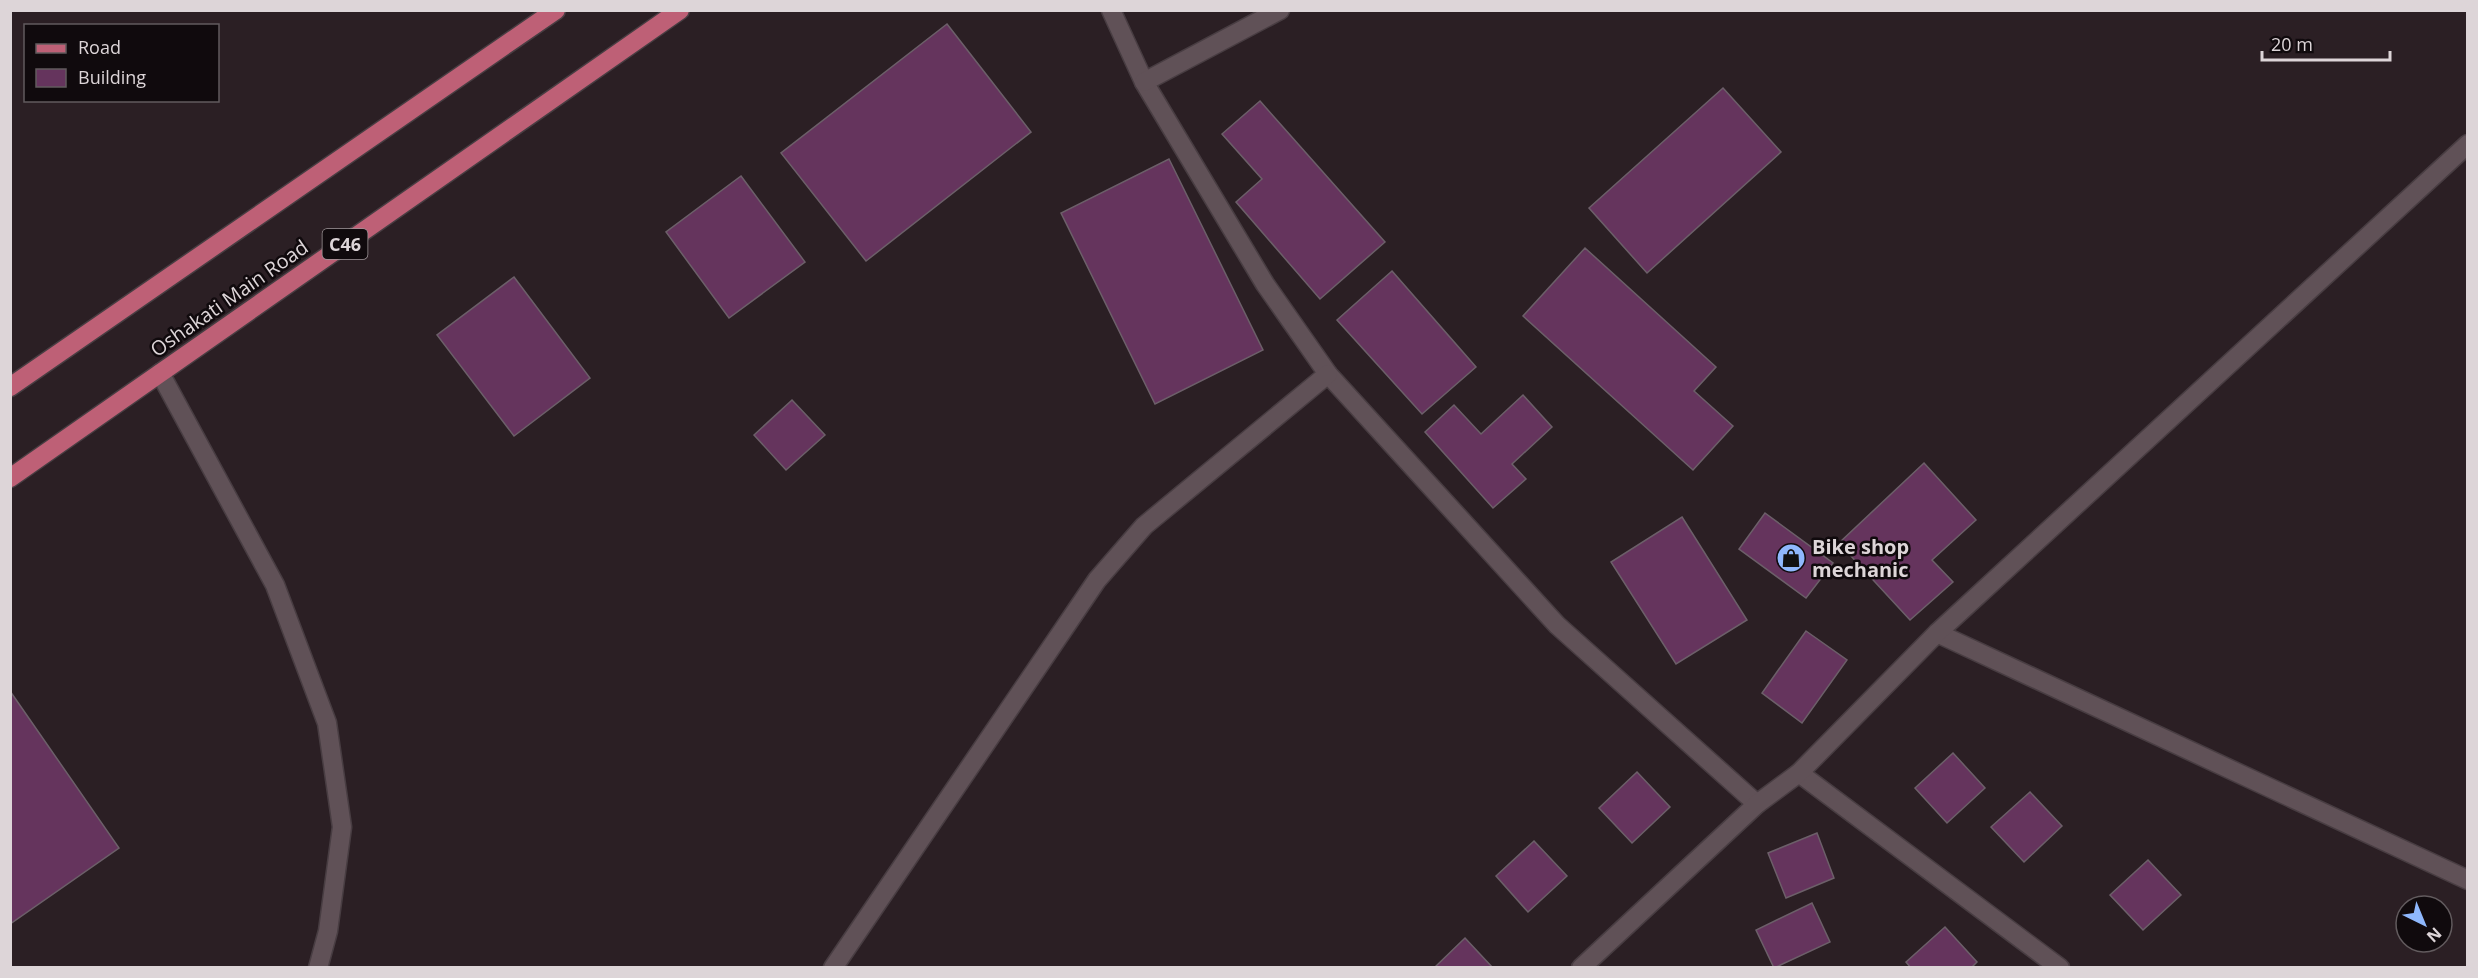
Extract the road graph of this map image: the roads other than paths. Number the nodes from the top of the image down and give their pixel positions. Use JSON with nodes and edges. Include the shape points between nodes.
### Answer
{"nodes":[{"id":1,"x":556,"y":10,"type":"edge"},
{"id":2,"x":680,"y":10,"type":"edge"},
{"id":3,"x":1111,"y":10,"type":"edge"},
{"id":4,"x":1280,"y":10,"type":"edge"},
{"id":5,"x":1144,"y":82,"type":"junction"},
{"id":6,"x":2468,"y":144,"type":"edge"},
{"id":7,"x":160,"y":373,"type":"junction"},
{"id":8,"x":1328,"y":374,"type":"junction"},
{"id":9,"x":10,"y":387,"type":"edge"},
{"id":10,"x":10,"y":478,"type":"edge"},
{"id":11,"x":1937,"y":633,"type":"junction"},
{"id":12,"x":1799,"y":773,"type":"junction"},
{"id":13,"x":1757,"y":804,"type":"junction"},
{"id":14,"x":2468,"y":880,"type":"edge"},
{"id":15,"x":318,"y":968,"type":"edge"},
{"id":16,"x":833,"y":968,"type":"edge"},
{"id":17,"x":1581,"y":968,"type":"edge"},
{"id":18,"x":2060,"y":968,"type":"edge"}],
"edges":[{"from":1,"to":9,"type":"main road"},
{"from":2,"to":7,"type":"main road","name":"Oshakati Main Road","number":"C46"},
{"from":3,"to":5,"type":"street"},
{"from":4,"to":5,"type":"street"},
{"from":5,"to":8,"type":"street","via":[[1265,284]]},
{"from":6,"to":11,"type":"street"},
{"from":7,"to":10,"type":"main road","name":"Oshakati Main Road","number":"C46"},
{"from":7,"to":15,"type":"street","via":[[275,585],[327,723],[342,827],[328,931]]},
{"from":8,"to":13,"type":"street","via":[[1557,626]]},
{"from":8,"to":16,"type":"street","via":[[1144,526],[1097,580]]},
{"from":11,"to":12,"type":"street"},
{"from":11,"to":14,"type":"street"},
{"from":12,"to":13,"type":"street"},
{"from":12,"to":18,"type":"street"},
{"from":13,"to":17,"type":"street"}]}
